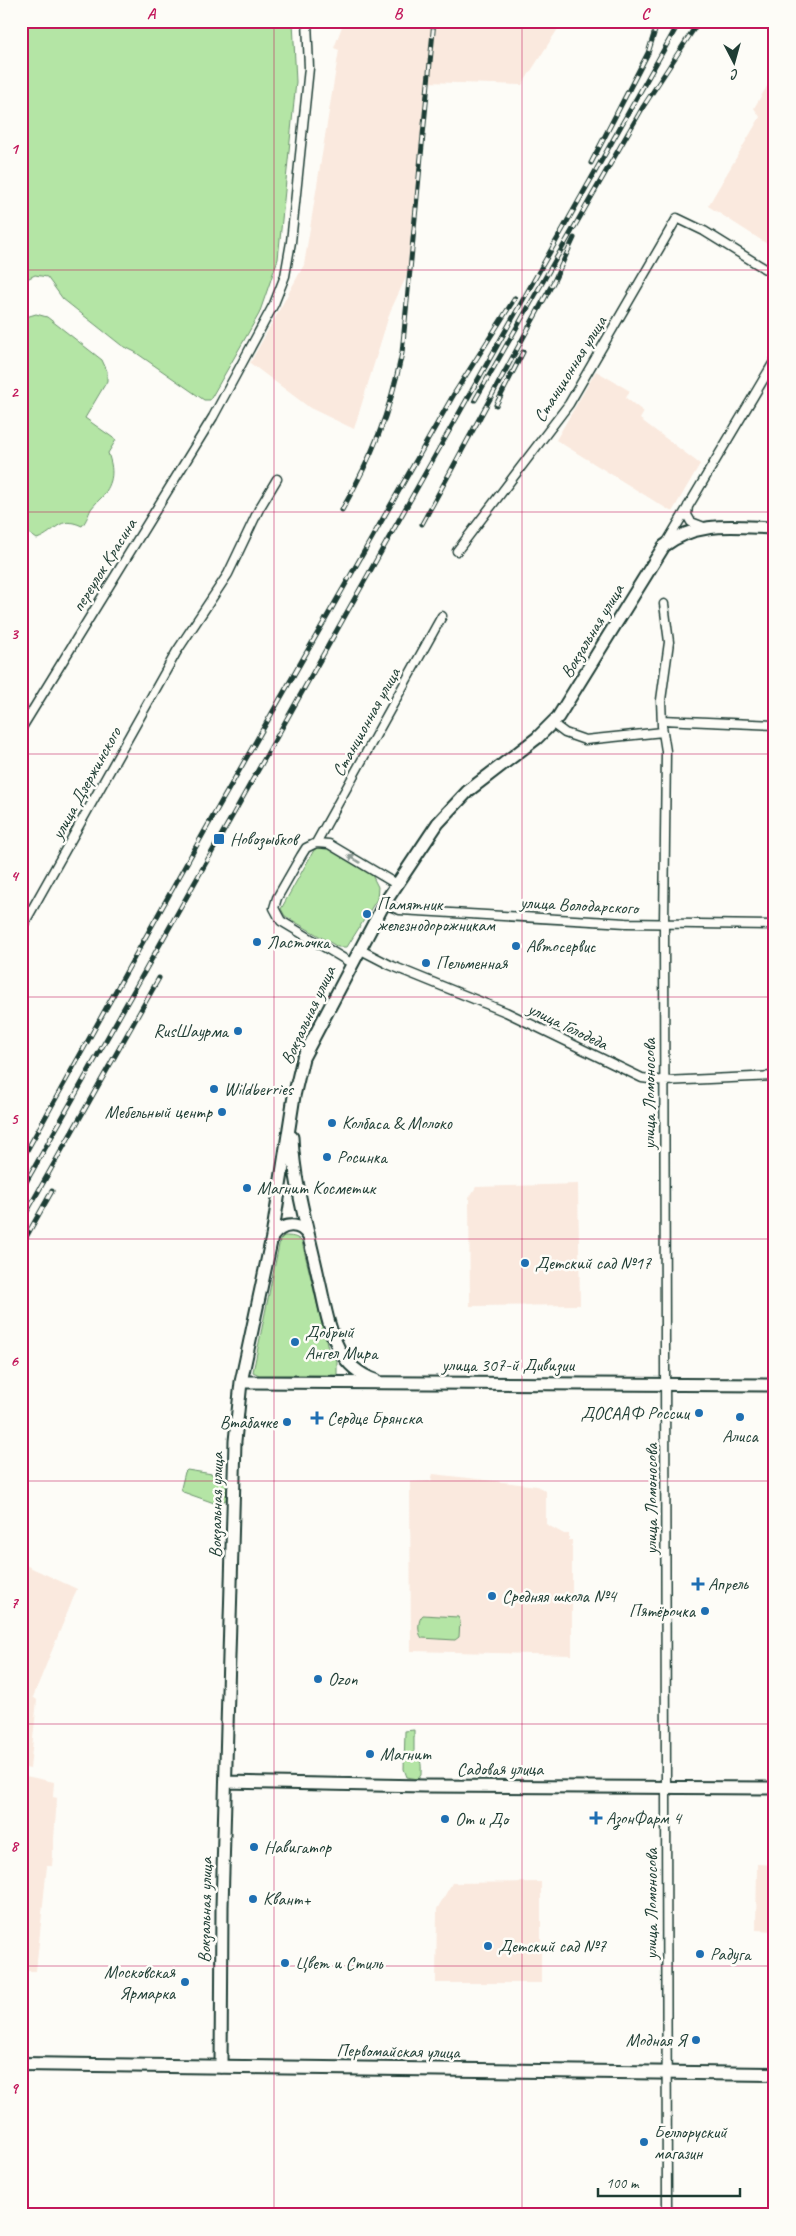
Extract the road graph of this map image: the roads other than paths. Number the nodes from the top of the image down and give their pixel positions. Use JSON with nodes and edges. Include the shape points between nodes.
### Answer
{"nodes":[{"id":1,"x":307,"y":21,"type":"edge"},
{"id":2,"x":775,"y":275,"type":"edge"},
{"id":3,"x":775,"y":360,"type":"edge"},
{"id":4,"x":277,"y":479,"type":"dead end"},
{"id":5,"x":689,"y":504,"type":"junction"},
{"id":6,"x":708,"y":528,"type":"junction"},
{"id":7,"x":775,"y":528,"type":"edge"},
{"id":8,"x":664,"y":546,"type":"junction"},
{"id":9,"x":457,"y":551,"type":"dead end"},
{"id":10,"x":664,"y":604,"type":"dead end"},
{"id":11,"x":442,"y":616,"type":"dead end"},
{"id":12,"x":662,"y":720,"type":"junction"},
{"id":13,"x":552,"y":724,"type":"junction"},
{"id":14,"x":775,"y":725,"type":"edge"},
{"id":15,"x":21,"y":729,"type":"edge"},
{"id":16,"x":663,"y":732,"type":"junction"},
{"id":17,"x":316,"y":843,"type":"junction"},
{"id":18,"x":396,"y":884,"type":"junction"},
{"id":19,"x":384,"y":904,"type":"junction"},
{"id":20,"x":21,"y":907,"type":"edge"},
{"id":21,"x":30,"y":913,"type":"junction"},
{"id":22,"x":664,"y":924,"type":"junction"},
{"id":23,"x":775,"y":925,"type":"edge"},
{"id":24,"x":21,"y":929,"type":"edge"},
{"id":25,"x":359,"y":949,"type":"junction"},
{"id":26,"x":352,"y":963,"type":"junction"},
{"id":27,"x":775,"y":1076,"type":"edge"},
{"id":28,"x":664,"y":1081,"type":"junction"},
{"id":29,"x":291,"y":1110,"type":"junction"},
{"id":30,"x":272,"y":1237,"type":"junction"},
{"id":31,"x":310,"y":1239,"type":"junction"},
{"id":32,"x":241,"y":1382,"type":"junction"},
{"id":33,"x":389,"y":1382,"type":"junction"},
{"id":34,"x":665,"y":1384,"type":"junction"},
{"id":35,"x":775,"y":1385,"type":"edge"},
{"id":36,"x":226,"y":1782,"type":"junction"},
{"id":37,"x":666,"y":1787,"type":"junction"},
{"id":38,"x":775,"y":1788,"type":"edge"},
{"id":39,"x":21,"y":2064,"type":"edge"},
{"id":40,"x":221,"y":2066,"type":"junction"},
{"id":41,"x":666,"y":2072,"type":"junction"},
{"id":42,"x":775,"y":2074,"type":"edge"},
{"id":43,"x":667,"y":2215,"type":"edge"}],
"edges":[{"from":1,"to":15,"type":"street","name":"переулок Красина","via":[[309,68],[288,265],[274,304],[213,417]]},
{"from":2,"to":9,"type":"street","name":"Станционная улица","via":[[677,218],[569,404]]},
{"from":3,"to":5,"type":"street","name":"Вокзальная улица"},
{"from":4,"to":21,"type":"street","name":"улица Дзержинского","via":[[228,574],[177,651]]},
{"from":5,"to":6,"type":"street","via":[[691,522]]},
{"from":5,"to":8,"type":"street","name":"Вокзальная улица"},
{"from":6,"to":7,"type":"main road"},
{"from":6,"to":8,"type":"main road","via":[[685,533]]},
{"from":8,"to":13,"type":"main road","name":"Вокзальная улица","via":[[570,702]]},
{"from":10,"to":12,"type":"street","name":"улица Ломоносова","via":[[669,642],[662,690]]},
{"from":11,"to":17,"type":"street","name":"Станционная улица"},
{"from":12,"to":14,"type":"street"},
{"from":12,"to":16,"type":"street","name":"улица Ломоносова"},
{"from":13,"to":16,"type":"street","via":[[585,740]]},
{"from":13,"to":18,"type":"main road","name":"Вокзальная улица","via":[[454,805]]},
{"from":16,"to":22,"type":"street","name":"улица Ломоносова","via":[[666,751]]},
{"from":18,"to":17,"type":"street","one_way":true,"via":[[329,844]]},
{"from":17,"to":26,"type":"street","name":"Вокзальная улица","via":[[306,848],[274,908],[280,921]]},
{"from":18,"to":19,"type":"main road","name":"Вокзальная улица"},
{"from":19,"to":22,"type":"street","name":"улица Володарского","via":[[409,911]]},
{"from":19,"to":25,"type":"main road","name":"Вокзальная улица"},
{"from":20,"to":21,"type":"street"},
{"from":21,"to":24,"type":"street","name":"улица Дзержинского"},
{"from":22,"to":23,"type":"street","name":"улица Володарского"},
{"from":22,"to":28,"type":"street","name":"улица Ломоносова"},
{"from":25,"to":26,"type":"main road","name":"Вокзальная улица"},
{"from":25,"to":28,"type":"street","name":"улица Голодеда","via":[[506,1012],[642,1078]]},
{"from":26,"to":29,"type":"main road","name":"Вокзальная улица","via":[[301,1065]]},
{"from":27,"to":28,"type":"street","name":"улица Голодеда"},
{"from":28,"to":34,"type":"street","name":"улица Ломоносова"},
{"from":29,"to":30,"type":"main road","name":"Вокзальная улица"},
{"from":29,"to":31,"type":"main road","via":[[293,1155]]},
{"from":30,"to":31,"type":"main road","via":[[279,1229],[290,1225],[302,1229]]},
{"from":30,"to":32,"type":"main road","name":"Вокзальная улица"},
{"from":31,"to":33,"type":"main road","via":[[329,1324],[339,1349],[357,1371],[375,1380]]},
{"from":32,"to":33,"type":"main road","name":"улица 307-й Дивизии"},
{"from":32,"to":36,"type":"main road","name":"Вокзальная улица","via":[[234,1464]]},
{"from":33,"to":34,"type":"main road","name":"улица 307-й Дивизии"},
{"from":34,"to":35,"type":"main road","name":"улица 307-й Дивизии"},
{"from":34,"to":37,"type":"street","name":"улица Ломоносова"},
{"from":36,"to":37,"type":"main road","name":"Садовая улица"},
{"from":36,"to":40,"type":"main road","name":"Вокзальная улица"},
{"from":37,"to":38,"type":"main road","name":"Садовая улица"},
{"from":37,"to":41,"type":"street","name":"улица Ломоносова"},
{"from":39,"to":40,"type":"main road","name":"Первомайская улица"},
{"from":40,"to":41,"type":"main road","name":"Первомайская улица"},
{"from":41,"to":42,"type":"main road","name":"Первомайская улица"},
{"from":41,"to":43,"type":"street","name":"улица Ломоносова"}]}
